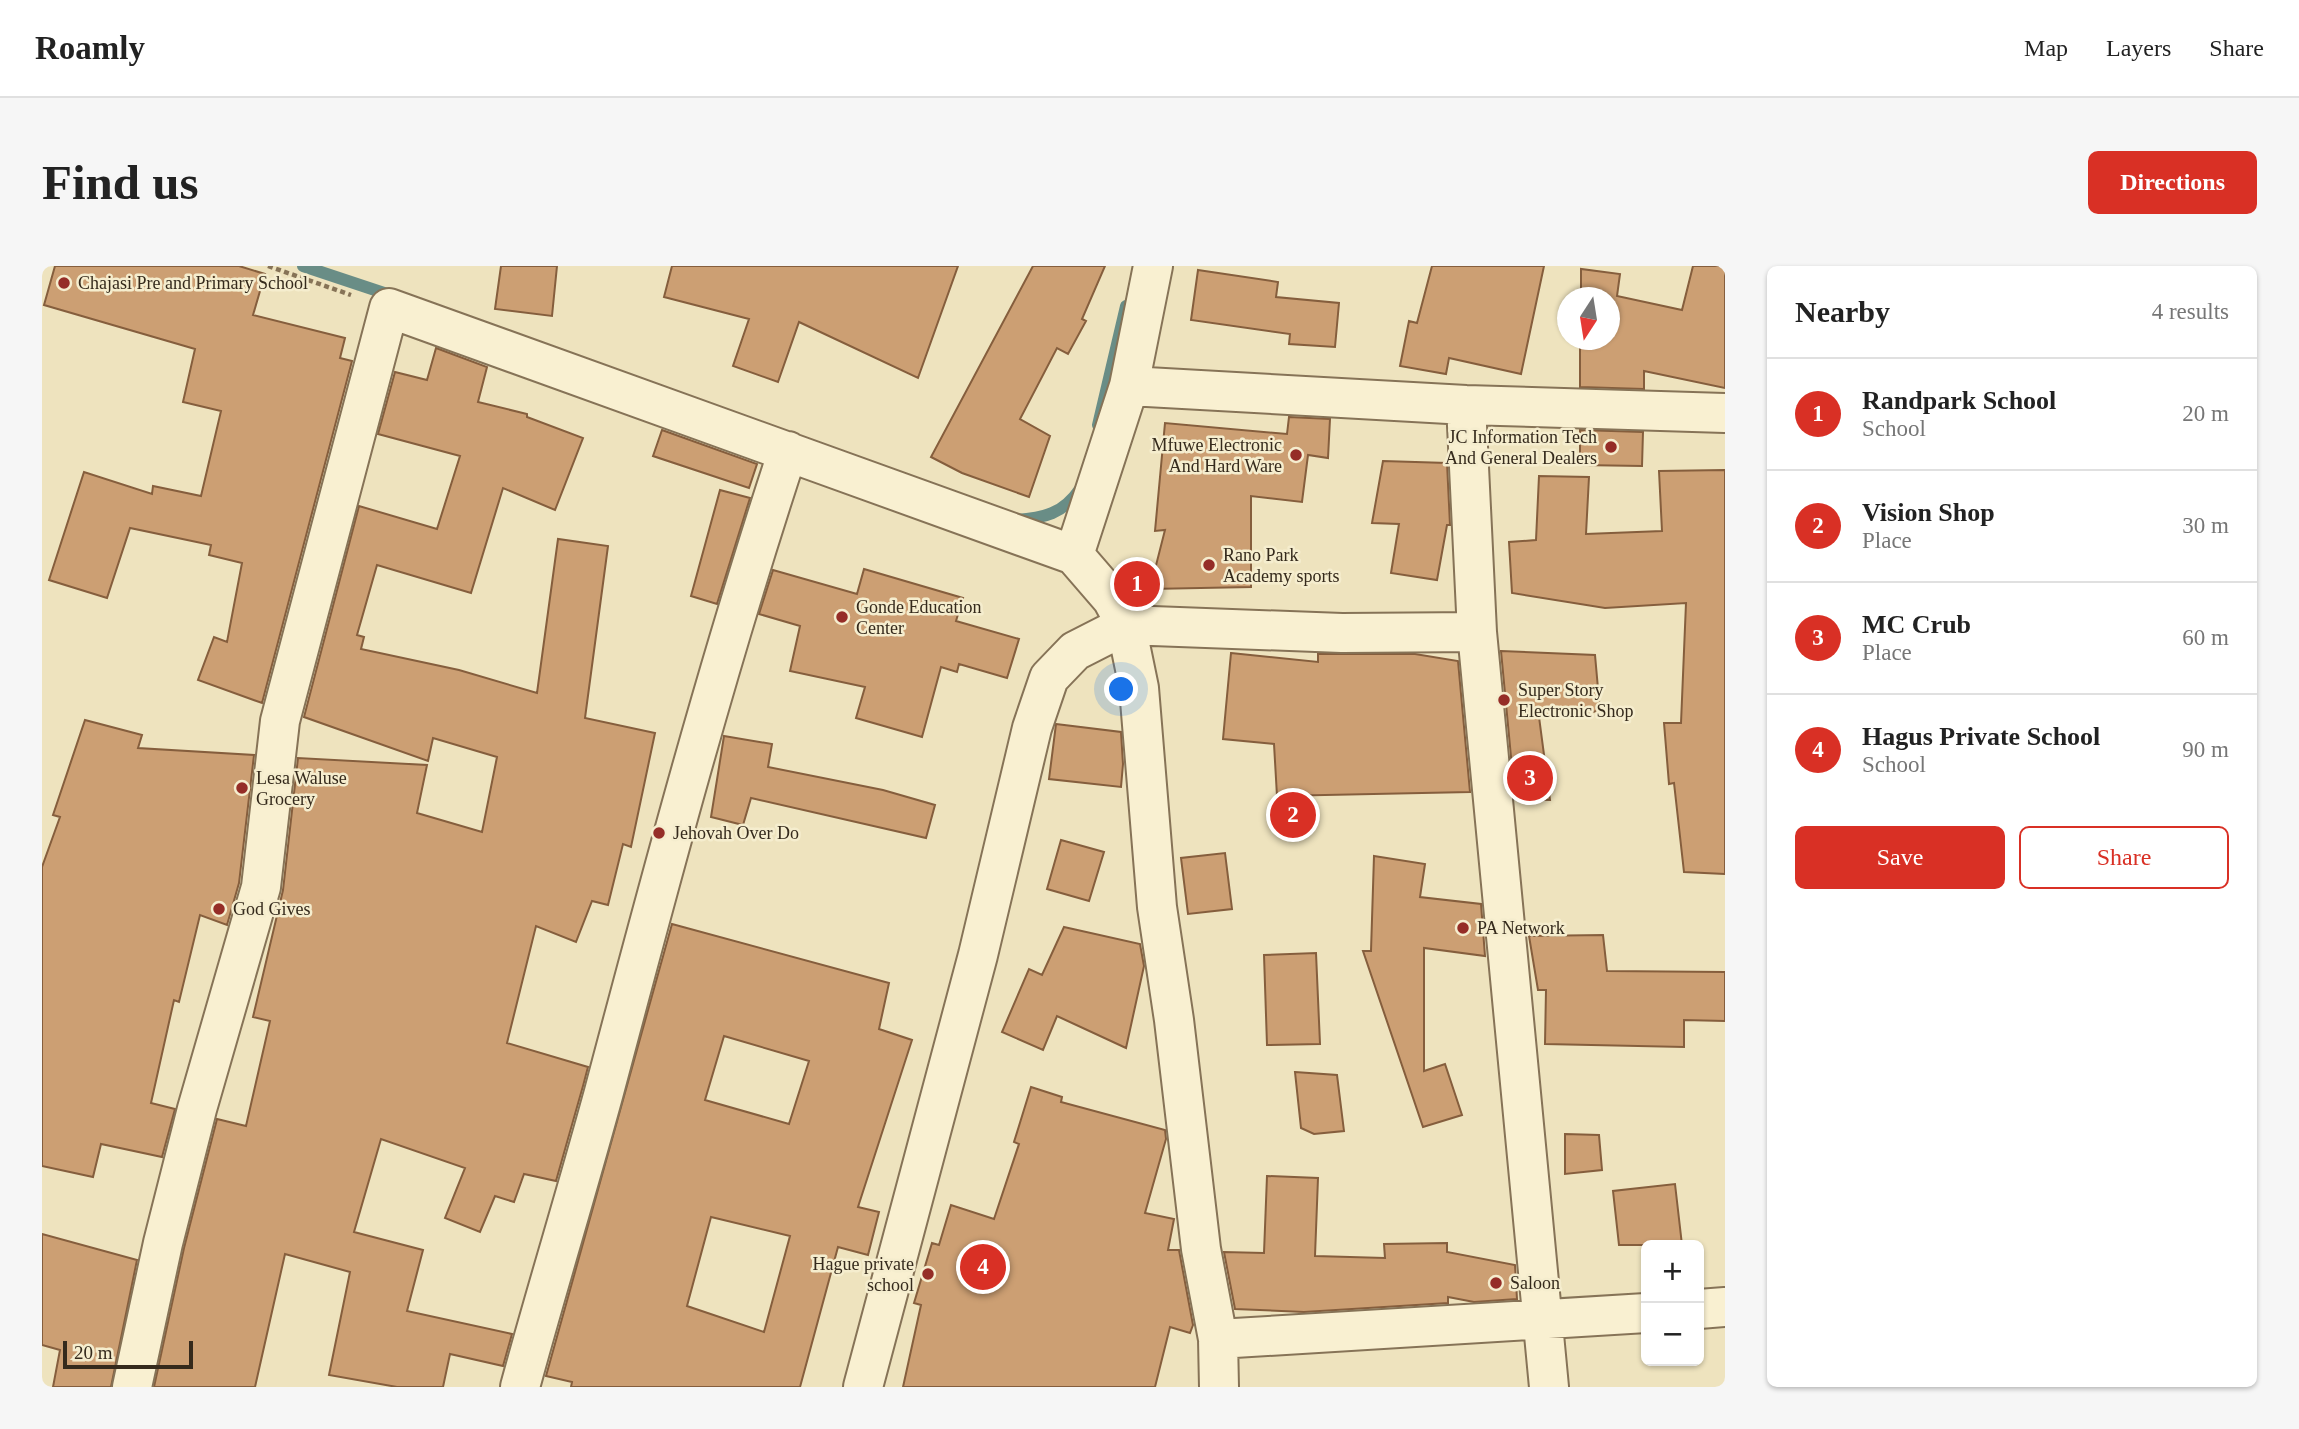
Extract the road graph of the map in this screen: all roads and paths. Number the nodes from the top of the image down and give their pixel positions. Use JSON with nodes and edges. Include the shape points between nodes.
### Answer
{"nodes":[{"id":1,"x":268,"y":266,"type":"edge"},
{"id":2,"x":1153,"y":266,"type":"edge"},
{"id":3,"x":388,"y":308,"type":"junction"},
{"id":4,"x":1129,"y":386,"type":"junction"},
{"id":5,"x":1466,"y":405,"type":"junction"},
{"id":6,"x":1725,"y":414,"type":"edge"},
{"id":7,"x":788,"y":451,"type":"junction"},
{"id":8,"x":1074,"y":555,"type":"junction"},
{"id":9,"x":1126,"y":625,"type":"junction"},
{"id":10,"x":1478,"y":632,"type":"junction"},
{"id":11,"x":1725,"y":1307,"type":"edge"},
{"id":12,"x":1704,"y":1309,"type":"edge"},
{"id":13,"x":1641,"y":1312,"type":"edge"},
{"id":14,"x":1544,"y":1320,"type":"junction"},
{"id":15,"x":1218,"y":1339,"type":"junction"},
{"id":16,"x":132,"y":1387,"type":"edge"},
{"id":17,"x":520,"y":1387,"type":"edge"},
{"id":18,"x":863,"y":1387,"type":"edge"},
{"id":19,"x":1219,"y":1387,"type":"edge"},
{"id":20,"x":1549,"y":1387,"type":"edge"}],
"edges":[{"from":1,"to":3,"type":"path"},
{"from":2,"to":4,"type":"street"},
{"from":3,"to":7,"type":"street"},
{"from":3,"to":16,"type":"street","via":[[280,721],[261,887],[197,1109]]},
{"from":4,"to":5,"type":"street"},
{"from":4,"to":8,"type":"street"},
{"from":5,"to":6,"type":"street"},
{"from":5,"to":10,"type":"street"},
{"from":7,"to":8,"type":"street"},
{"from":7,"to":17,"type":"street","via":[[677,812]]},
{"from":8,"to":9,"type":"street","via":[[1112,598]]},
{"from":9,"to":10,"type":"street","via":[[1342,633]]},
{"from":9,"to":15,"type":"street","via":[[1139,688],[1157,907],[1201,1249]]},
{"from":9,"to":18,"type":"street","via":[[1075,652],[1049,678],[1032,728],[978,955]]},
{"from":10,"to":14,"type":"street"},
{"from":11,"to":12,"type":"street"},
{"from":13,"to":14,"type":"street"},
{"from":14,"to":15,"type":"street"},
{"from":14,"to":20,"type":"street"},
{"from":15,"to":19,"type":"street"}]}
